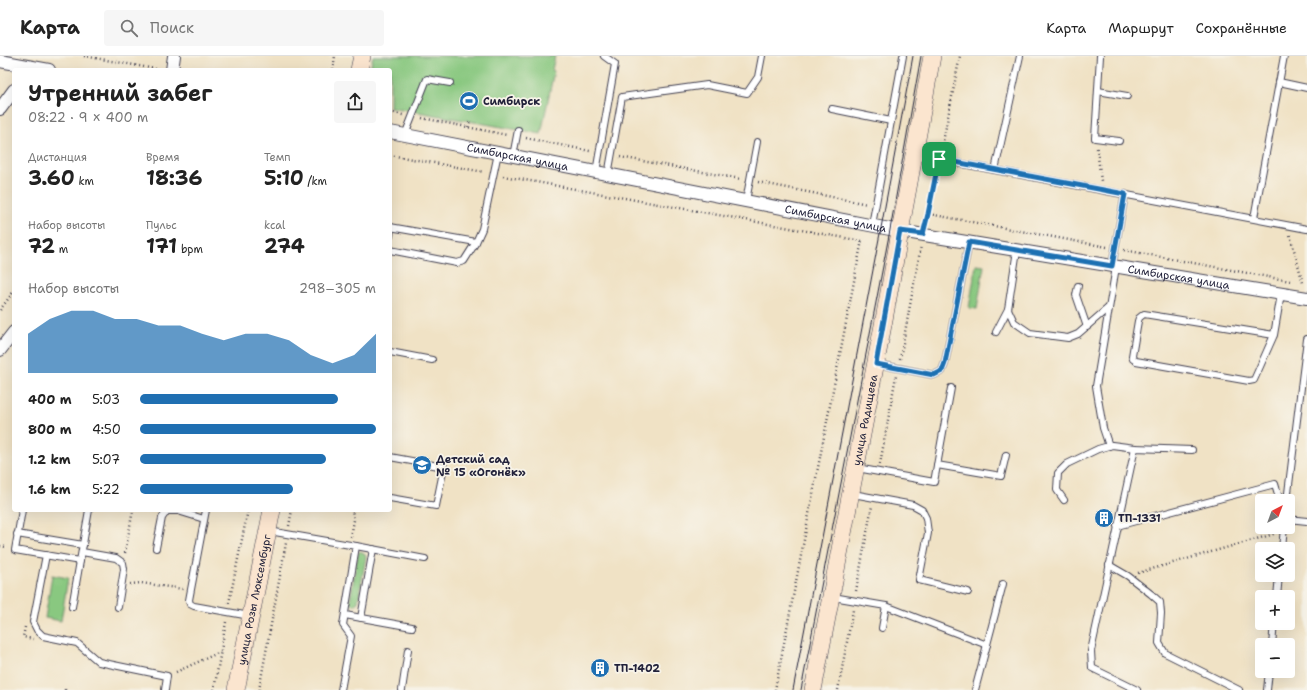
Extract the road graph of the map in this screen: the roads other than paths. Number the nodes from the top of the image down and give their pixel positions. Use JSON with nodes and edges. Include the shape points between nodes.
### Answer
{"nodes":[{"id":1,"x":174,"y":56,"type":"edge"},
{"id":2,"x":362,"y":56,"type":"edge"},
{"id":3,"x":604,"y":56,"type":"edge"},
{"id":4,"x":762,"y":56,"type":"edge"},
{"id":5,"x":903,"y":56,"type":"edge"},
{"id":6,"x":932,"y":56,"type":"edge"},
{"id":7,"x":1020,"y":56,"type":"edge"},
{"id":8,"x":1100,"y":56,"type":"edge"},
{"id":9,"x":1284,"y":56,"type":"edge"},
{"id":10,"x":0,"y":61,"type":"edge"},
{"id":11,"x":30,"y":68,"type":"edge"},
{"id":12,"x":172,"y":68,"type":"edge"},
{"id":13,"x":359,"y":68,"type":"edge"},
{"id":14,"x":1279,"y":82,"type":"junction"},
{"id":15,"x":450,"y":83,"type":"dead end"},
{"id":16,"x":1307,"y":88,"type":"edge"},
{"id":17,"x":1098,"y":91,"type":"junction"},
{"id":18,"x":12,"y":93,"type":"edge"},
{"id":19,"x":1127,"y":96,"type":"dead end"},
{"id":20,"x":0,"y":109,"type":"edge"},
{"id":21,"x":832,"y":109,"type":"dead end"},
{"id":22,"x":891,"y":120,"type":"junction"},
{"id":23,"x":392,"y":132,"type":"edge"},
{"id":24,"x":518,"y":133,"type":"road end"},
{"id":25,"x":405,"y":135,"type":"junction"},
{"id":26,"x":1119,"y":141,"type":"dead end"},
{"id":27,"x":758,"y":142,"type":"dead end"},
{"id":28,"x":498,"y":153,"type":"junction"},
{"id":29,"x":914,"y":154,"type":"junction"},
{"id":30,"x":513,"y":156,"type":"junction"},
{"id":31,"x":995,"y":170,"type":"junction"},
{"id":32,"x":602,"y":173,"type":"junction"},
{"id":33,"x":1125,"y":194,"type":"junction"},
{"id":34,"x":746,"y":201,"type":"junction"},
{"id":35,"x":1254,"y":218,"type":"junction"},
{"id":36,"x":868,"y":225,"type":"junction"},
{"id":37,"x":392,"y":227,"type":"edge"},
{"id":38,"x":1307,"y":229,"type":"edge"},
{"id":39,"x":900,"y":231,"type":"junction"},
{"id":40,"x":476,"y":242,"type":"junction"},
{"id":41,"x":969,"y":242,"type":"junction"},
{"id":42,"x":392,"y":250,"type":"edge"},
{"id":43,"x":1017,"y":250,"type":"junction"},
{"id":44,"x":1114,"y":266,"type":"junction"},
{"id":45,"x":1078,"y":286,"type":"dead end"},
{"id":46,"x":1281,"y":294,"type":"junction"},
{"id":47,"x":1307,"y":298,"type":"edge"},
{"id":48,"x":1108,"y":308,"type":"junction"},
{"id":49,"x":1008,"y":309,"type":"junction"},
{"id":50,"x":1086,"y":327,"type":"junction"},
{"id":51,"x":996,"y":332,"type":"dead end"},
{"id":52,"x":12,"y":335,"type":"edge"},
{"id":53,"x":1274,"y":335,"type":"junction"},
{"id":54,"x":1307,"y":339,"type":"edge"},
{"id":55,"x":0,"y":350,"type":"edge"},
{"id":56,"x":392,"y":352,"type":"edge"},
{"id":57,"x":432,"y":360,"type":"dead end"},
{"id":58,"x":876,"y":364,"type":"junction"},
{"id":59,"x":951,"y":388,"type":"dead end"},
{"id":60,"x":1109,"y":446,"type":"junction"},
{"id":61,"x":1135,"y":448,"type":"junction"},
{"id":62,"x":1192,"y":450,"type":"dead end"},
{"id":63,"x":1006,"y":454,"type":"dead end"},
{"id":64,"x":392,"y":457,"type":"edge"},
{"id":65,"x":937,"y":465,"type":"junction"},
{"id":66,"x":856,"y":468,"type":"junction"},
{"id":67,"x":851,"y":494,"type":"junction"},
{"id":68,"x":1278,"y":494,"type":"edge"},
{"id":69,"x":1288,"y":494,"type":"edge"},
{"id":70,"x":392,"y":498,"type":"edge"},
{"id":71,"x":1064,"y":500,"type":"dead end"},
{"id":72,"x":22,"y":512,"type":"edge"},
{"id":73,"x":89,"y":512,"type":"edge"},
{"id":74,"x":166,"y":512,"type":"edge"},
{"id":75,"x":181,"y":512,"type":"edge"},
{"id":76,"x":206,"y":512,"type":"edge"},
{"id":77,"x":272,"y":512,"type":"edge"},
{"id":78,"x":204,"y":519,"type":"junction"},
{"id":79,"x":1295,"y":520,"type":"edge"},
{"id":80,"x":1307,"y":521,"type":"edge"},
{"id":81,"x":1117,"y":526,"type":"junction"},
{"id":82,"x":268,"y":531,"type":"junction"},
{"id":83,"x":17,"y":534,"type":"junction"},
{"id":84,"x":83,"y":545,"type":"junction"},
{"id":85,"x":353,"y":545,"type":"junction"},
{"id":86,"x":156,"y":548,"type":"dead end"},
{"id":87,"x":373,"y":549,"type":"junction"},
{"id":88,"x":82,"y":552,"type":"junction"},
{"id":89,"x":46,"y":555,"type":"junction"},
{"id":90,"x":425,"y":558,"type":"dead end"},
{"id":91,"x":80,"y":561,"type":"junction"},
{"id":92,"x":1109,"y":565,"type":"junction"},
{"id":93,"x":1003,"y":584,"type":"dead end"},
{"id":94,"x":968,"y":592,"type":"dead end"},
{"id":95,"x":831,"y":596,"type":"junction"},
{"id":96,"x":886,"y":606,"type":"junction"},
{"id":97,"x":72,"y":607,"type":"dead end"},
{"id":98,"x":118,"y":607,"type":"dead end"},
{"id":99,"x":345,"y":615,"type":"junction"},
{"id":100,"x":250,"y":616,"type":"junction"},
{"id":101,"x":361,"y":618,"type":"junction"},
{"id":102,"x":412,"y":627,"type":"dead end"},
{"id":103,"x":882,"y":628,"type":"dead end"},
{"id":104,"x":987,"y":645,"type":"junction"},
{"id":105,"x":408,"y":650,"type":"dead end"},
{"id":106,"x":1268,"y":678,"type":"edge"},
{"id":107,"x":165,"y":690,"type":"edge"},
{"id":108,"x":236,"y":690,"type":"edge"},
{"id":109,"x":341,"y":690,"type":"edge"},
{"id":110,"x":402,"y":690,"type":"edge"},
{"id":111,"x":813,"y":690,"type":"edge"},
{"id":112,"x":975,"y":690,"type":"edge"},
{"id":113,"x":1138,"y":690,"type":"edge"},
{"id":114,"x":1239,"y":690,"type":"edge"},
{"id":115,"x":1267,"y":690,"type":"edge"}],
"edges":[{"from":1,"to":12,"type":"street"},
{"from":2,"to":13,"type":"street"},
{"from":3,"to":32,"type":"lane","via":[[615,64],[600,152]]},
{"from":4,"to":32,"type":"lane","via":[[758,77],[747,92],[707,85],[622,97]]},
{"from":5,"to":22,"type":"lane"},
{"from":6,"to":29,"type":"street","name":"улица Радищева"},
{"from":7,"to":31,"type":"lane"},
{"from":8,"to":17,"type":"lane"},
{"from":9,"to":14,"type":"lane"},
{"from":10,"to":11,"type":"street"},
{"from":14,"to":16,"type":"lane"},
{"from":14,"to":35,"type":"lane"},
{"from":15,"to":25,"type":"lane","via":[[427,79]]},
{"from":17,"to":19,"type":"lane"},
{"from":17,"to":26,"type":"lane","via":[[1095,138]]},
{"from":18,"to":20,"type":"street"},
{"from":21,"to":22,"type":"lane"},
{"from":22,"to":36,"type":"lane"},
{"from":23,"to":25,"type":"street","name":"Симбирская улица"},
{"from":24,"to":30,"type":"lane"},
{"from":25,"to":28,"type":"street","name":"Симбирская улица"},
{"from":27,"to":34,"type":"lane"},
{"from":28,"to":30,"type":"street","name":"Симбирская улица"},
{"from":28,"to":40,"type":"lane","via":[[482,229]]},
{"from":29,"to":31,"type":"lane"},
{"from":29,"to":39,"type":"street","name":"улица Радищева"},
{"from":30,"to":32,"type":"street","name":"Симбирская улица"},
{"from":31,"to":33,"type":"lane"},
{"from":32,"to":34,"type":"street","name":"Симбирская улица"},
{"from":33,"to":35,"type":"lane"},
{"from":33,"to":44,"type":"lane"},
{"from":34,"to":36,"type":"street","name":"Симбирская улица"},
{"from":35,"to":38,"type":"lane"},
{"from":36,"to":39,"type":"street","name":"Симбирская улица"},
{"from":37,"to":40,"type":"lane"},
{"from":39,"to":41,"type":"street","name":"Симбирская улица"},
{"from":39,"to":58,"type":"street","name":"улица Радищева"},
{"from":40,"to":42,"type":"lane","via":[[464,261],[457,263]]},
{"from":41,"to":43,"type":"street","name":"Симбирская улица"},
{"from":41,"to":58,"type":"lane","via":[[942,371],[934,375]]},
{"from":43,"to":44,"type":"street","name":"Симбирская улица"},
{"from":43,"to":49,"type":"lane"},
{"from":44,"to":46,"type":"street","name":"Симбирская улица"},
{"from":44,"to":48,"type":"lane"},
{"from":45,"to":50,"type":"lane","via":[[1076,295]]},
{"from":46,"to":47,"type":"street","name":"Симбирская улица"},
{"from":46,"to":53,"type":"lane"},
{"from":48,"to":50,"type":"lane"},
{"from":48,"to":60,"type":"lane","via":[[1096,386],[1103,428]]},
{"from":49,"to":50,"type":"lane","via":[[1014,322],[1030,333],[1068,338]]},
{"from":49,"to":51,"type":"lane"},
{"from":52,"to":55,"type":"street"},
{"from":53,"to":53,"type":"lane","via":[[1254,380],[1249,381],[1132,359],[1138,321],[1144,314]]},
{"from":54,"to":69,"type":"lane"},
{"from":56,"to":57,"type":"lane"},
{"from":58,"to":66,"type":"street","name":"улица Радищева"},
{"from":59,"to":65,"type":"lane"},
{"from":60,"to":61,"type":"lane"},
{"from":60,"to":71,"type":"lane","via":[[1067,464],[1058,473],[1057,490]]},
{"from":61,"to":62,"type":"lane"},
{"from":61,"to":81,"type":"lane"},
{"from":63,"to":65,"type":"lane","via":[[1001,476]]},
{"from":64,"to":70,"type":"lane","via":[[444,467],[436,506]]},
{"from":65,"to":66,"type":"lane","via":[[934,482]]},
{"from":66,"to":67,"type":"street","name":"улица Радищева"},
{"from":67,"to":94,"type":"lane","via":[[913,505],[922,510],[928,532],[919,580]]},
{"from":67,"to":95,"type":"street","name":"улица Радищева"},
{"from":68,"to":81,"type":"lane","via":[[1275,484]]},
{"from":72,"to":83,"type":"lane"},
{"from":73,"to":84,"type":"lane"},
{"from":74,"to":86,"type":"lane","via":[[162,518]]},
{"from":75,"to":78,"type":"lane"},
{"from":76,"to":78,"type":"lane"},
{"from":77,"to":82,"type":"street","name":"улица Розы Люксембург"},
{"from":78,"to":100,"type":"lane","via":[[190,604]]},
{"from":79,"to":80,"type":"lane"},
{"from":81,"to":92,"type":"lane"},
{"from":82,"to":85,"type":"lane"},
{"from":82,"to":100,"type":"street","name":"улица Розы Люксембург"},
{"from":83,"to":84,"type":"lane"},
{"from":83,"to":89,"type":"lane","via":[[15,550]]},
{"from":84,"to":88,"type":"lane"},
{"from":85,"to":87,"type":"lane"},
{"from":85,"to":99,"type":"lane"},
{"from":87,"to":90,"type":"lane"},
{"from":87,"to":101,"type":"lane"},
{"from":88,"to":91,"type":"lane"},
{"from":88,"to":98,"type":"lane","via":[[116,558],[123,563]]},
{"from":89,"to":91,"type":"lane"},
{"from":89,"to":107,"type":"lane","via":[[33,622],[37,630],[43,636],[77,642],[99,662],[167,676]]},
{"from":91,"to":97,"type":"lane"},
{"from":92,"to":113,"type":"lane","via":[[1091,651],[1092,668]]},
{"from":92,"to":114,"type":"lane","via":[[1128,576],[1160,602],[1159,643],[1165,653]]},
{"from":93,"to":104,"type":"lane"},
{"from":95,"to":96,"type":"lane"},
{"from":95,"to":111,"type":"street","name":"улица Радищева"},
{"from":96,"to":103,"type":"lane"},
{"from":96,"to":104,"type":"lane"},
{"from":99,"to":101,"type":"lane"},
{"from":99,"to":109,"type":"lane","via":[[343,625],[351,636]]},
{"from":100,"to":108,"type":"street","name":"улица Розы Люксембург"},
{"from":101,"to":102,"type":"lane"},
{"from":104,"to":112,"type":"lane"},
{"from":105,"to":110,"type":"lane"},
{"from":106,"to":115,"type":"lane"}]}
